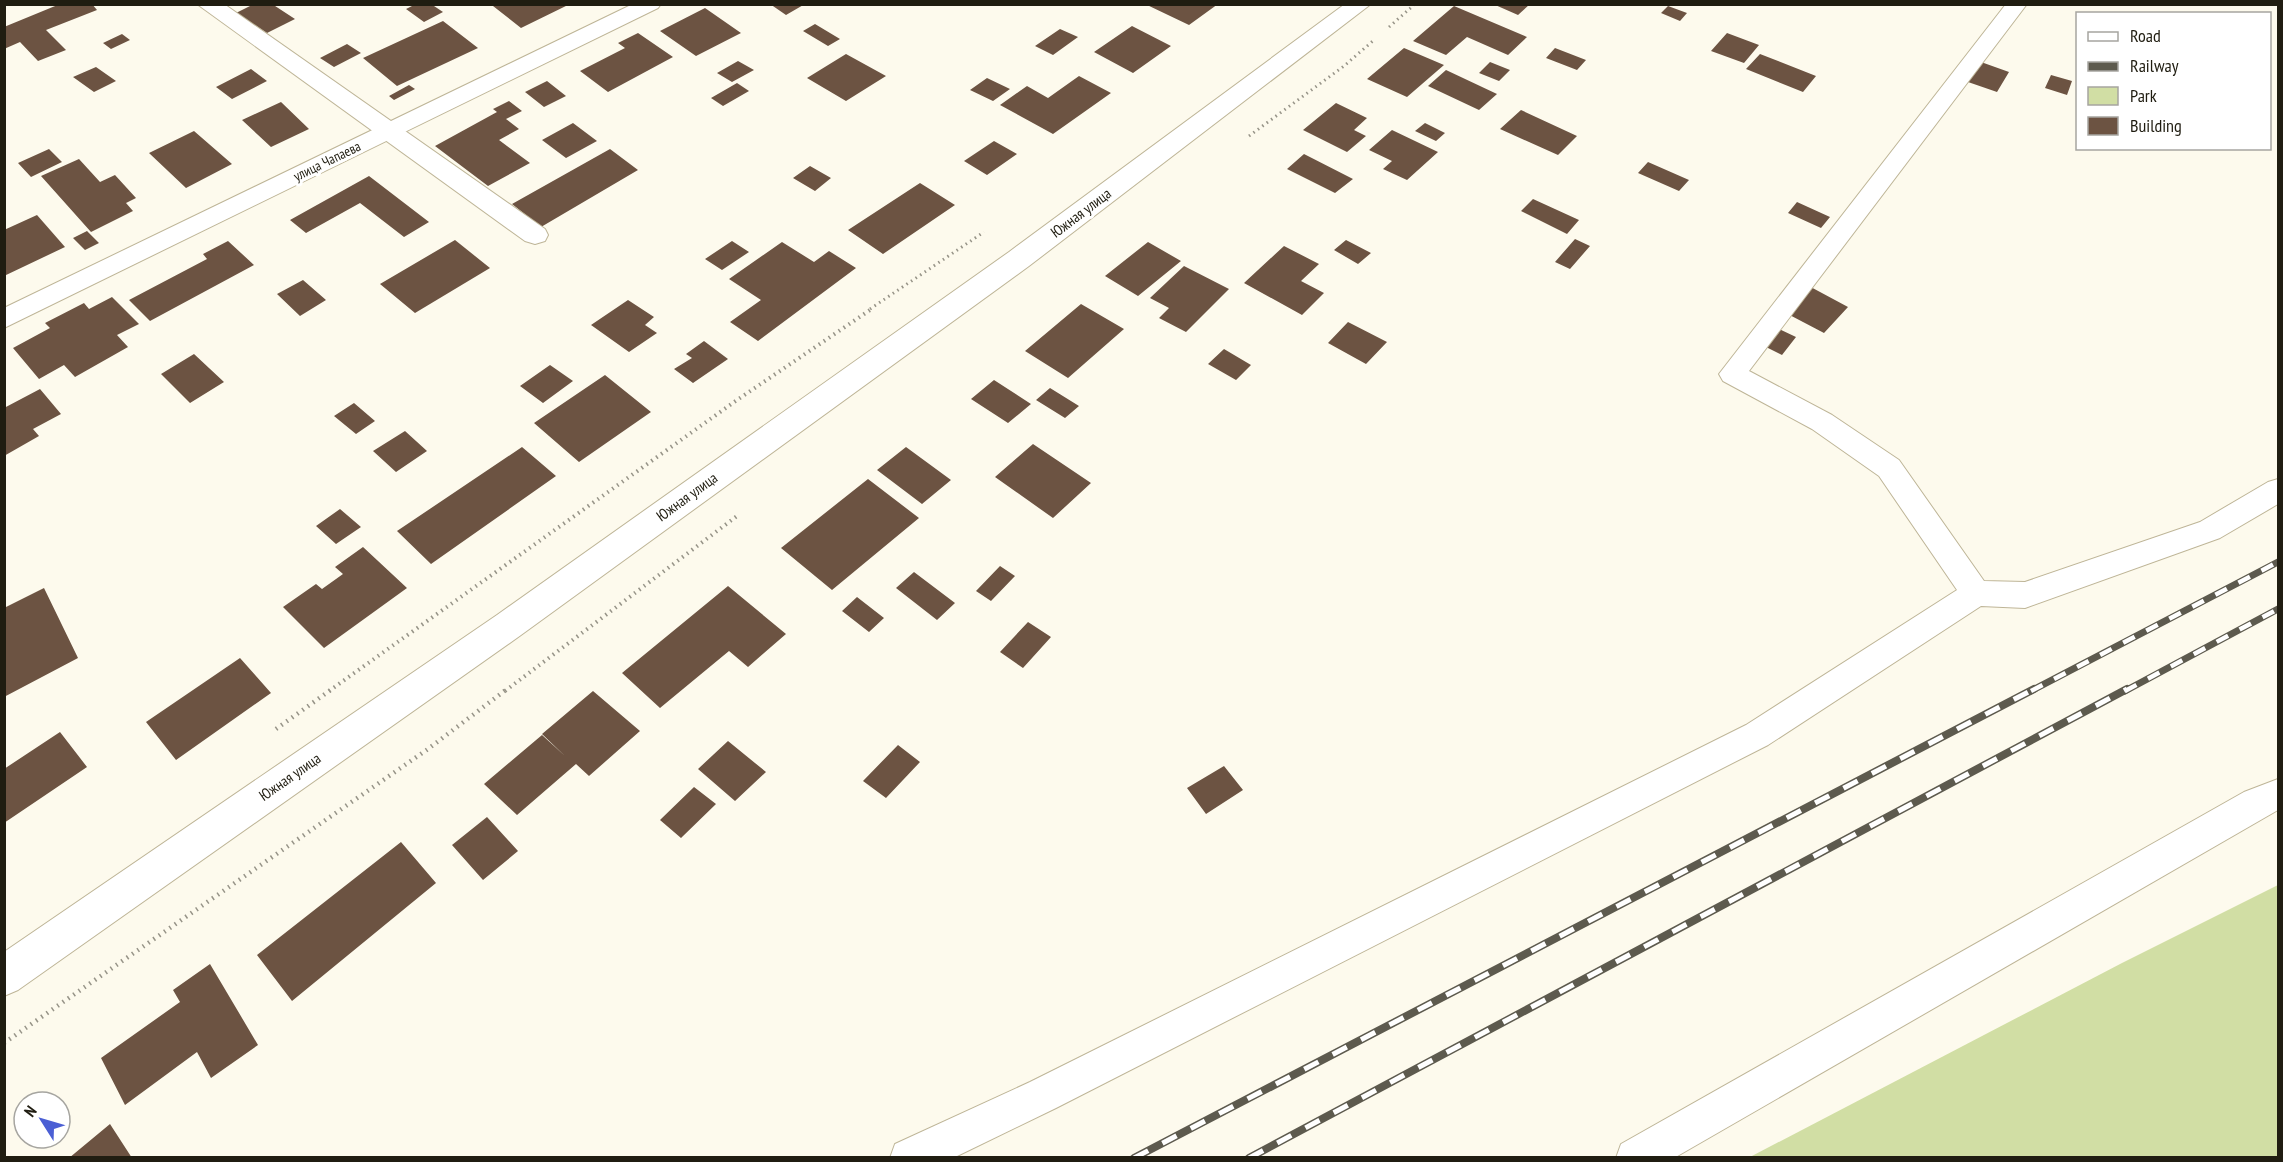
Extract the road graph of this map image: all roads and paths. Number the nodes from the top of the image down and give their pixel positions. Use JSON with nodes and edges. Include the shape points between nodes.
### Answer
{"nodes":[{"id":1,"x":208,"y":4,"type":"edge"},
{"id":2,"x":651,"y":4,"type":"edge"},
{"id":3,"x":1360,"y":4,"type":"edge"},
{"id":4,"x":2017,"y":4,"type":"edge"},
{"id":5,"x":388,"y":131,"type":"junction"},
{"id":6,"x":989,"y":229,"type":"dead end"},
{"id":7,"x":535,"y":235,"type":"dead end"},
{"id":8,"x":4,"y":319,"type":"edge"},
{"id":9,"x":2278,"y":490,"type":"edge"},
{"id":10,"x":1976,"y":593,"type":"junction"},
{"id":11,"x":274,"y":730,"type":"dead end"},
{"id":12,"x":2278,"y":794,"type":"edge"},
{"id":13,"x":4,"y":976,"type":"edge"},
{"id":14,"x":909,"y":1158,"type":"edge"},
{"id":15,"x":1635,"y":1158,"type":"edge"}],
"edges":[{"from":1,"to":5,"type":"street"},
{"from":2,"to":5,"type":"lane","name":"улица Чапаева"},
{"from":3,"to":13,"type":"street","name":"Южная улица","via":[[1000,273],[508,625]]},
{"from":4,"to":10,"type":"lane","via":[[1732,374],[1822,422],[1889,468]]},
{"from":5,"to":7,"type":"street"},
{"from":5,"to":8,"type":"lane","name":"улица Чапаева"},
{"from":6,"to":11,"type":"path","via":[[737,400]]},
{"from":9,"to":10,"type":"lane","via":[[2210,530],[2025,595]]},
{"from":10,"to":14,"type":"lane","via":[[1757,735],[1043,1095]]},
{"from":12,"to":15,"type":"lane","via":[[2256,803]]}]}
